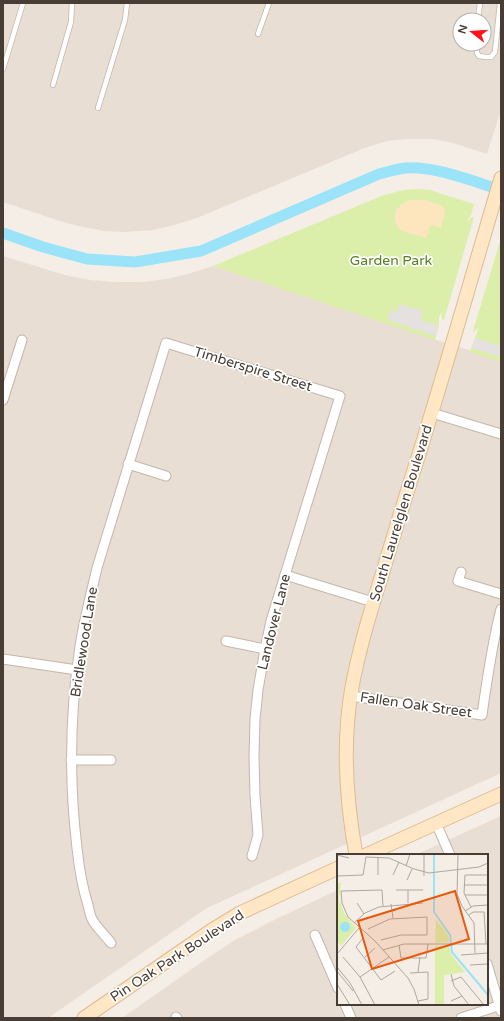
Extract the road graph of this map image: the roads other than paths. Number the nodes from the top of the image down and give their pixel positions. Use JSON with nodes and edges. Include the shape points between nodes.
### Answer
{"nodes":[{"id":1,"x":23,"y":3,"type":"edge"},
{"id":2,"x":72,"y":3,"type":"edge"},
{"id":3,"x":127,"y":3,"type":"edge"},
{"id":4,"x":269,"y":3,"type":"edge"},
{"id":5,"x":500,"y":3,"type":"edge"},
{"id":6,"x":258,"y":34,"type":"dead end"},
{"id":7,"x":477,"y":52,"type":"edge"},
{"id":8,"x":3,"y":69,"type":"edge"},
{"id":9,"x":53,"y":85,"type":"dead end"},
{"id":10,"x":98,"y":108,"type":"dead end"},
{"id":11,"x":501,"y":178,"type":"edge"},
{"id":12,"x":22,"y":340,"type":"dead end"},
{"id":13,"x":166,"y":343,"type":"joint"},
{"id":14,"x":340,"y":396,"type":"joint"},
{"id":15,"x":3,"y":400,"type":"edge"},
{"id":16,"x":432,"y":413,"type":"junction"},
{"id":17,"x":501,"y":434,"type":"edge"},
{"id":18,"x":128,"y":464,"type":"junction"},
{"id":19,"x":166,"y":476,"type":"dead end"},
{"id":20,"x":461,"y":572,"type":"dead end"},
{"id":21,"x":285,"y":575,"type":"junction"},
{"id":22,"x":501,"y":594,"type":"edge"},
{"id":23,"x":373,"y":602,"type":"junction"},
{"id":24,"x":501,"y":609,"type":"edge"},
{"id":25,"x":226,"y":641,"type":"dead end"},
{"id":26,"x":265,"y":649,"type":"junction"},
{"id":27,"x":3,"y":658,"type":"edge"},
{"id":28,"x":77,"y":670,"type":"junction"},
{"id":29,"x":351,"y":696,"type":"junction"},
{"id":30,"x":71,"y":760,"type":"junction"},
{"id":31,"x":111,"y":760,"type":"dead end"},
{"id":32,"x":501,"y":794,"type":"edge"},
{"id":33,"x":436,"y":823,"type":"junction"},
{"id":34,"x":356,"y":854,"type":"edge"},
{"id":35,"x":368,"y":854,"type":"edge"},
{"id":36,"x":450,"y":854,"type":"edge"},
{"id":37,"x":252,"y":856,"type":"dead end"},
{"id":38,"x":337,"y":868,"type":"edge"},
{"id":39,"x":315,"y":935,"type":"dead end"},
{"id":40,"x":111,"y":943,"type":"dead end"},
{"id":41,"x":488,"y":967,"type":"edge"},
{"id":42,"x":337,"y":986,"type":"edge"},
{"id":43,"x":345,"y":1005,"type":"edge"},
{"id":44,"x":500,"y":1007,"type":"edge"},
{"id":45,"x":84,"y":1018,"type":"edge"},
{"id":46,"x":351,"y":1018,"type":"edge"},
{"id":47,"x":461,"y":1018,"type":"edge"}],
"edges":[{"from":1,"to":8,"type":"lane"},
{"from":2,"to":9,"type":"lane","via":[[71,22]]},
{"from":3,"to":10,"type":"lane","via":[[125,20]]},
{"from":4,"to":6,"type":"lane"},
{"from":5,"to":7,"type":"lane","via":[[495,52],[491,57],[486,57],[479,56]]},
{"from":11,"to":16,"type":"street","name":"South Laurelglen Boulevard"},
{"from":12,"to":15,"type":"street"},
{"from":13,"to":14,"type":"street","name":"Timberspire Street"},
{"from":13,"to":18,"type":"street","name":"Bridlewood Lane"},
{"from":14,"to":21,"type":"street","name":"Landover Lane"},
{"from":16,"to":17,"type":"street"},
{"from":16,"to":23,"type":"street","name":"South Laurelglen Boulevard"},
{"from":18,"to":19,"type":"street"},
{"from":18,"to":28,"type":"street","name":"Bridlewood Lane","via":[[97,568]]},
{"from":20,"to":22,"type":"street","via":[[458,581]]},
{"from":21,"to":23,"type":"street"},
{"from":21,"to":26,"type":"street","name":"Landover Lane"},
{"from":23,"to":29,"type":"street","name":"South Laurelglen Boulevard","via":[[360,648]]},
{"from":24,"to":29,"type":"street","name":"Fallen Oak Street","via":[[482,714]]},
{"from":25,"to":26,"type":"street"},
{"from":26,"to":37,"type":"street","name":"Landover Lane","via":[[255,719],[254,765],[258,835]]},
{"from":27,"to":28,"type":"street"},
{"from":28,"to":30,"type":"street","name":"Bridlewood Lane"},
{"from":29,"to":34,"type":"street","name":"South Laurelglen Boulevard","via":[[346,769]]},
{"from":30,"to":31,"type":"street"},
{"from":30,"to":40,"type":"street","name":"Bridlewood Lane","via":[[75,833],[84,893],[92,920]]},
{"from":32,"to":33,"type":"street"},
{"from":33,"to":35,"type":"street"},
{"from":33,"to":36,"type":"street"},
{"from":38,"to":45,"type":"street","name":"Pin Oak Park Boulevard","via":[[240,913]]},
{"from":39,"to":42,"type":"street"},
{"from":41,"to":44,"type":"street"},
{"from":43,"to":46,"type":"street"},
{"from":44,"to":47,"type":"street"}]}
